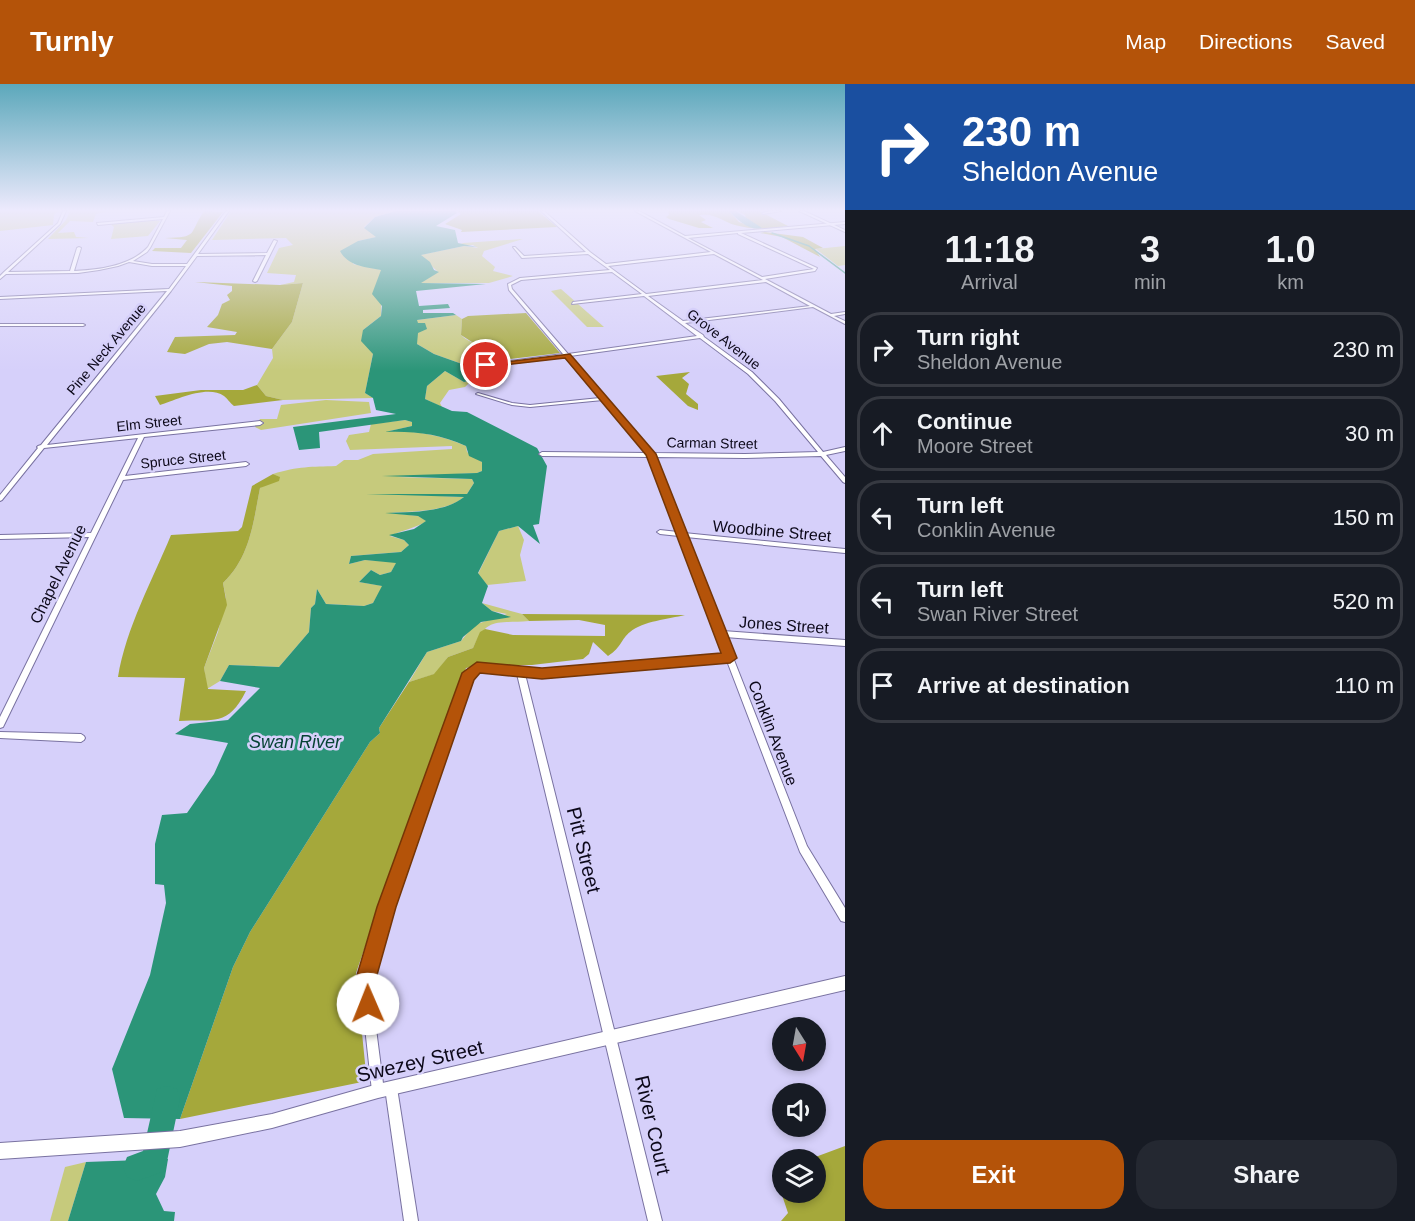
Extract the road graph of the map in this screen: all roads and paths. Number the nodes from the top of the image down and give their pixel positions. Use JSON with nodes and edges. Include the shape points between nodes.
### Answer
{"nodes":[{"id":1,"x":15,"y":264,"type":"edge"},
{"id":2,"x":74,"y":264,"type":"edge"},
{"id":3,"x":111,"y":264,"type":"edge"},
{"id":4,"x":146,"y":264,"type":"edge"},
{"id":5,"x":264,"y":264,"type":"edge"},
{"id":6,"x":614,"y":264,"type":"edge"},
{"id":7,"x":736,"y":264,"type":"edge"},
{"id":8,"x":806,"y":264,"type":"edge"},
{"id":9,"x":188,"y":265,"type":"joint"},
{"id":10,"x":605,"y":265,"type":"joint"},
{"id":11,"x":72,"y":271,"type":"junction"},
{"id":12,"x":612,"y":271,"type":"junction"},
{"id":13,"x":5,"y":273,"type":"junction"},
{"id":14,"x":0,"y":278,"type":"edge"},
{"id":15,"x":762,"y":278,"type":"junction"},
{"id":16,"x":255,"y":281,"type":"dead end"},
{"id":17,"x":768,"y":281,"type":"junction"},
{"id":18,"x":170,"y":290,"type":"junction"},
{"id":19,"x":645,"y":295,"type":"junction"},
{"id":20,"x":0,"y":298,"type":"edge"},
{"id":21,"x":573,"y":303,"type":"dead end"},
{"id":22,"x":815,"y":306,"type":"junction"},
{"id":23,"x":845,"y":313,"type":"edge"},
{"id":24,"x":830,"y":315,"type":"junction"},
{"id":25,"x":684,"y":322,"type":"junction"},
{"id":26,"x":845,"y":323,"type":"edge"},
{"id":27,"x":0,"y":325,"type":"edge"},
{"id":28,"x":83,"y":325,"type":"dead end"},
{"id":29,"x":702,"y":336,"type":"junction"},
{"id":30,"x":567,"y":355,"type":"junction"},
{"id":31,"x":471,"y":367,"type":"dead end"},
{"id":32,"x":478,"y":394,"type":"dead end"},
{"id":33,"x":602,"y":399,"type":"junction"},
{"id":34,"x":260,"y":423,"type":"dead end"},
{"id":35,"x":142,"y":436,"type":"junction"},
{"id":36,"x":40,"y":447,"type":"junction"},
{"id":37,"x":845,"y":449,"type":"edge"},
{"id":38,"x":821,"y":453,"type":"junction"},
{"id":39,"x":542,"y":454,"type":"dead end"},
{"id":40,"x":651,"y":454,"type":"junction"},
{"id":41,"x":246,"y":464,"type":"dead end"},
{"id":42,"x":122,"y":478,"type":"junction"},
{"id":43,"x":845,"y":481,"type":"edge"},
{"id":44,"x":0,"y":498,"type":"edge"},
{"id":45,"x":660,"y":532,"type":"dead end"},
{"id":46,"x":92,"y":535,"type":"junction"},
{"id":47,"x":684,"y":536,"type":"junction"},
{"id":48,"x":0,"y":537,"type":"edge"},
{"id":49,"x":845,"y":551,"type":"edge"},
{"id":50,"x":721,"y":634,"type":"junction"},
{"id":51,"x":845,"y":643,"type":"edge"},
{"id":52,"x":730,"y":658,"type":"junction"},
{"id":53,"x":520,"y":671,"type":"junction"},
{"id":54,"x":0,"y":725,"type":"edge"},
{"id":55,"x":0,"y":735,"type":"edge"},
{"id":56,"x":81,"y":738,"type":"dead end"},
{"id":57,"x":845,"y":917,"type":"edge"},
{"id":58,"x":845,"y":983,"type":"edge"},
{"id":59,"x":612,"y":1038,"type":"junction"},
{"id":60,"x":385,"y":1089,"type":"junction"},
{"id":61,"x":0,"y":1151,"type":"edge"},
{"id":62,"x":411,"y":1221,"type":"edge"},
{"id":63,"x":655,"y":1221,"type":"edge"}],
"edges":[{"from":1,"to":13,"type":"street"},
{"from":2,"to":11,"type":"street"},
{"from":3,"to":11,"type":"street"},
{"from":4,"to":9,"type":"street"},
{"from":5,"to":16,"type":"street"},
{"from":6,"to":10,"type":"street"},
{"from":7,"to":15,"type":"street"},
{"from":8,"to":15,"type":"street","via":[[816,269]]},
{"from":9,"to":18,"type":"street","name":"Pine Neck Avenue"},
{"from":10,"to":12,"type":"street","name":"Grove Avenue"},
{"from":11,"to":13,"type":"street"},
{"from":12,"to":19,"type":"street","name":"Grove Avenue"},
{"from":12,"to":30,"type":"street","name":"Conklin Avenue","via":[[520,279],[509,285]]},
{"from":13,"to":14,"type":"street"},
{"from":15,"to":17,"type":"street"},
{"from":17,"to":19,"type":"street"},
{"from":17,"to":22,"type":"street"},
{"from":18,"to":20,"type":"street"},
{"from":18,"to":36,"type":"street","name":"Pine Neck Avenue"},
{"from":19,"to":21,"type":"street"},
{"from":19,"to":25,"type":"street","name":"Grove Avenue"},
{"from":22,"to":24,"type":"street"},
{"from":22,"to":25,"type":"street"},
{"from":23,"to":24,"type":"street"},
{"from":24,"to":26,"type":"street"},
{"from":25,"to":29,"type":"street","name":"Grove Avenue"},
{"from":27,"to":28,"type":"street"},
{"from":29,"to":30,"type":"street"},
{"from":29,"to":38,"type":"street","name":"Grove Avenue","via":[[762,384]]},
{"from":30,"to":31,"type":"street"},
{"from":30,"to":33,"type":"street","name":"Conklin Avenue"},
{"from":32,"to":33,"type":"street","via":[[530,406]]},
{"from":33,"to":40,"type":"street","name":"Conklin Avenue"},
{"from":34,"to":35,"type":"street","name":"Elm Street"},
{"from":35,"to":36,"type":"street","name":"Elm Street"},
{"from":35,"to":42,"type":"street","name":"Chapel Avenue"},
{"from":36,"to":44,"type":"street","name":"Pine Neck Avenue"},
{"from":37,"to":38,"type":"street","name":"Carman Street"},
{"from":38,"to":40,"type":"street","name":"Carman Street"},
{"from":38,"to":43,"type":"street","name":"Grove Avenue"},
{"from":39,"to":40,"type":"street","name":"Carman Street"},
{"from":40,"to":47,"type":"street","name":"Conklin Avenue"},
{"from":41,"to":42,"type":"street","name":"Spruce Street"},
{"from":42,"to":46,"type":"street","name":"Chapel Avenue"},
{"from":45,"to":47,"type":"street","name":"Woodbine Street"},
{"from":46,"to":48,"type":"street"},
{"from":46,"to":54,"type":"street","name":"Chapel Avenue"},
{"from":47,"to":49,"type":"street","name":"Woodbine Street"},
{"from":47,"to":50,"type":"street","name":"Conklin Avenue"},
{"from":50,"to":51,"type":"street","name":"Jones Street"},
{"from":50,"to":52,"type":"street","name":"Conklin Avenue"},
{"from":52,"to":53,"type":"street","via":[[542,673]]},
{"from":52,"to":57,"type":"street","name":"Conklin Avenue","via":[[804,849]]},
{"from":53,"to":59,"type":"street","name":"Pitt Street"},
{"from":53,"to":60,"type":"street","via":[[477,667],[467,677],[386,907],[365,982]]},
{"from":55,"to":56,"type":"street"},
{"from":58,"to":59,"type":"street","name":"Swezey Street"},
{"from":59,"to":60,"type":"street","name":"Swezey Street"},
{"from":59,"to":63,"type":"street","name":"River Court"},
{"from":60,"to":61,"type":"street","name":"Swezey Street","via":[[272,1121],[180,1139]]},
{"from":60,"to":62,"type":"street"}]}
